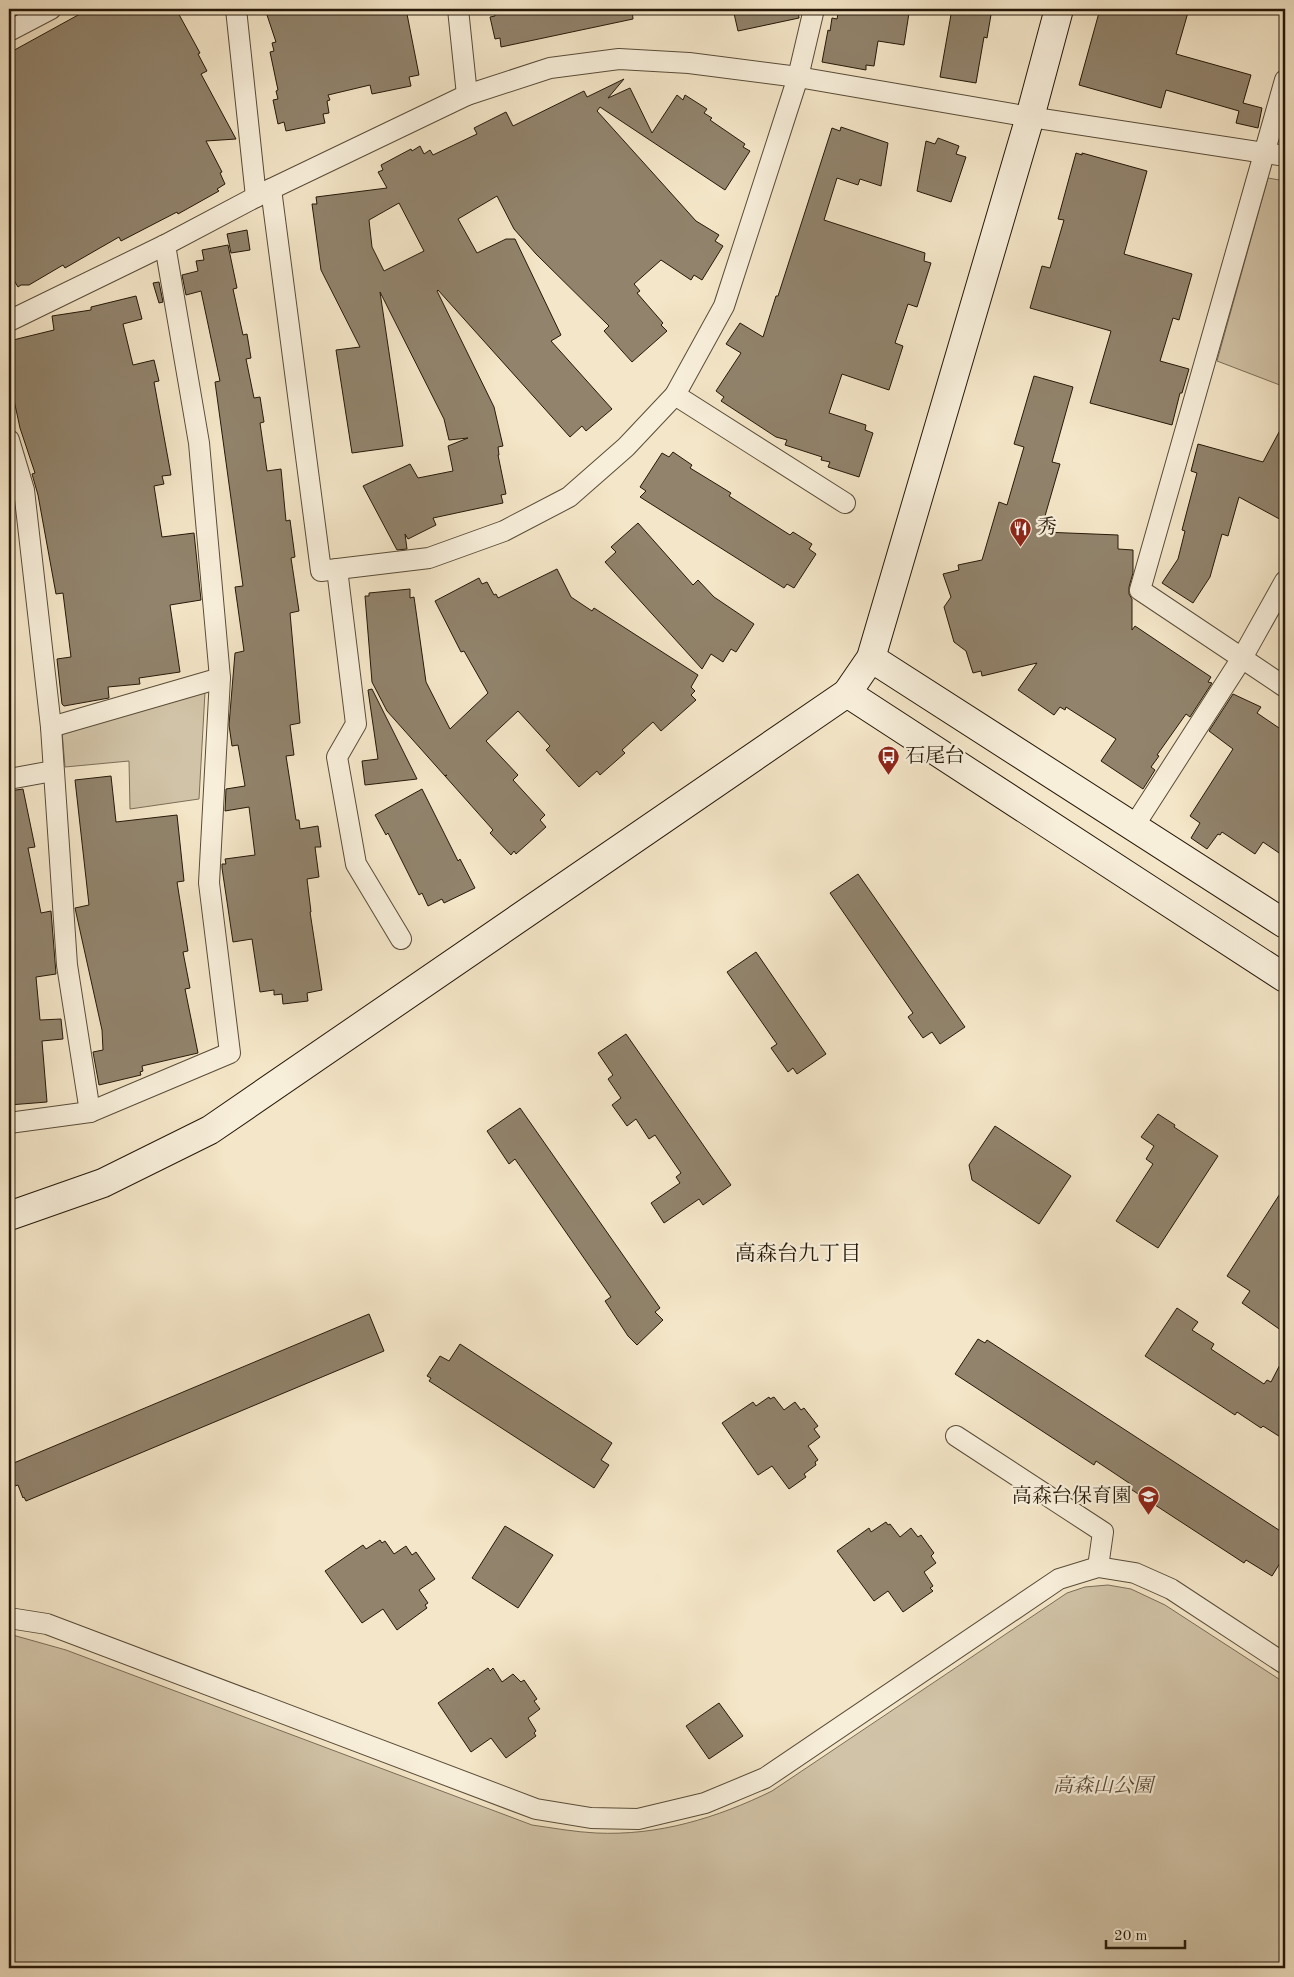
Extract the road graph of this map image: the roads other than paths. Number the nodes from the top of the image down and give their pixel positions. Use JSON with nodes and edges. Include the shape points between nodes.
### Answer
{"nodes":[{"id":1,"x":51,"y":9,"type":"edge"},
{"id":2,"x":236,"y":9,"type":"edge"},
{"id":3,"x":458,"y":9,"type":"edge"},
{"id":4,"x":814,"y":9,"type":"edge"},
{"id":5,"x":1059,"y":9,"type":"edge"},
{"id":6,"x":9,"y":31,"type":"edge"},
{"id":7,"x":798,"y":77,"type":"junction"},
{"id":8,"x":1285,"y":80,"type":"edge"},
{"id":9,"x":466,"y":95,"type":"junction"},
{"id":10,"x":1030,"y":116,"type":"junction"},
{"id":11,"x":1265,"y":152,"type":"junction"},
{"id":12,"x":1285,"y":156,"type":"edge"},
{"id":13,"x":263,"y":193,"type":"junction"},
{"id":14,"x":164,"y":245,"type":"junction"},
{"id":15,"x":9,"y":321,"type":"edge"},
{"id":16,"x":675,"y":395,"type":"junction"},
{"id":17,"x":9,"y":440,"type":"edge"},
{"id":18,"x":845,"y":503,"type":"dead end"},
{"id":19,"x":337,"y":569,"type":"junction"},
{"id":20,"x":1285,"y":581,"type":"edge"},
{"id":21,"x":871,"y":658,"type":"junction"},
{"id":22,"x":1242,"y":658,"type":"junction"},
{"id":23,"x":220,"y":678,"type":"junction"},
{"id":24,"x":1285,"y":687,"type":"edge"},
{"id":25,"x":847,"y":693,"type":"junction"},
{"id":26,"x":51,"y":727,"type":"junction"},
{"id":27,"x":53,"y":771,"type":"junction"},
{"id":28,"x":9,"y":779,"type":"edge"},
{"id":29,"x":1134,"y":826,"type":"junction"},
{"id":30,"x":1285,"y":924,"type":"edge"},
{"id":31,"x":401,"y":939,"type":"dead end"},
{"id":32,"x":1285,"y":978,"type":"edge"},
{"id":33,"x":90,"y":1112,"type":"junction"},
{"id":34,"x":9,"y":1123,"type":"edge"},
{"id":35,"x":9,"y":1216,"type":"edge"},
{"id":36,"x":956,"y":1436,"type":"dead end"},
{"id":37,"x":1098,"y":1567,"type":"junction"},
{"id":38,"x":9,"y":1618,"type":"edge"},
{"id":39,"x":1285,"y":1664,"type":"edge"}],
"edges":[{"from":1,"to":6,"type":"street"},
{"from":2,"to":13,"type":"street"},
{"from":3,"to":9,"type":"street"},
{"from":4,"to":7,"type":"street"},
{"from":5,"to":10,"type":"street"},
{"from":7,"to":9,"type":"street","via":[[689,63],[619,59],[550,68]]},
{"from":7,"to":10,"type":"street"},
{"from":7,"to":16,"type":"street","via":[[724,306]]},
{"from":8,"to":11,"type":"street"},
{"from":9,"to":13,"type":"street"},
{"from":10,"to":11,"type":"street"},
{"from":10,"to":21,"type":"street"},
{"from":11,"to":12,"type":"street"},
{"from":11,"to":22,"type":"street","via":[[1140,590]]},
{"from":13,"to":14,"type":"street"},
{"from":13,"to":19,"type":"street","via":[[321,572]]},
{"from":14,"to":15,"type":"street"},
{"from":14,"to":23,"type":"street","via":[[199,443]]},
{"from":16,"to":18,"type":"street"},
{"from":16,"to":19,"type":"street","via":[[626,447],[569,497],[504,531],[429,558]]},
{"from":17,"to":26,"type":"street","via":[[24,490]]},
{"from":19,"to":31,"type":"street","via":[[356,724],[337,756],[356,864]]},
{"from":20,"to":22,"type":"street"},
{"from":21,"to":25,"type":"street"},
{"from":21,"to":29,"type":"street"},
{"from":22,"to":24,"type":"street"},
{"from":22,"to":29,"type":"street"},
{"from":23,"to":26,"type":"street"},
{"from":23,"to":33,"type":"street","via":[[209,883],[230,1054]]},
{"from":25,"to":32,"type":"street"},
{"from":25,"to":35,"type":"street","via":[[210,1130],[103,1183]]},
{"from":26,"to":27,"type":"street"},
{"from":27,"to":28,"type":"street"},
{"from":27,"to":33,"type":"street","via":[[67,965]]},
{"from":29,"to":30,"type":"street"},
{"from":33,"to":34,"type":"street"},
{"from":36,"to":37,"type":"street","via":[[1103,1532]]},
{"from":37,"to":38,"type":"street","via":[[1060,1578],[765,1778],[705,1803],[638,1819],[591,1818],[536,1809],[47,1624]]},
{"from":37,"to":39,"type":"street","via":[[1135,1573],[1172,1589]]}]}
